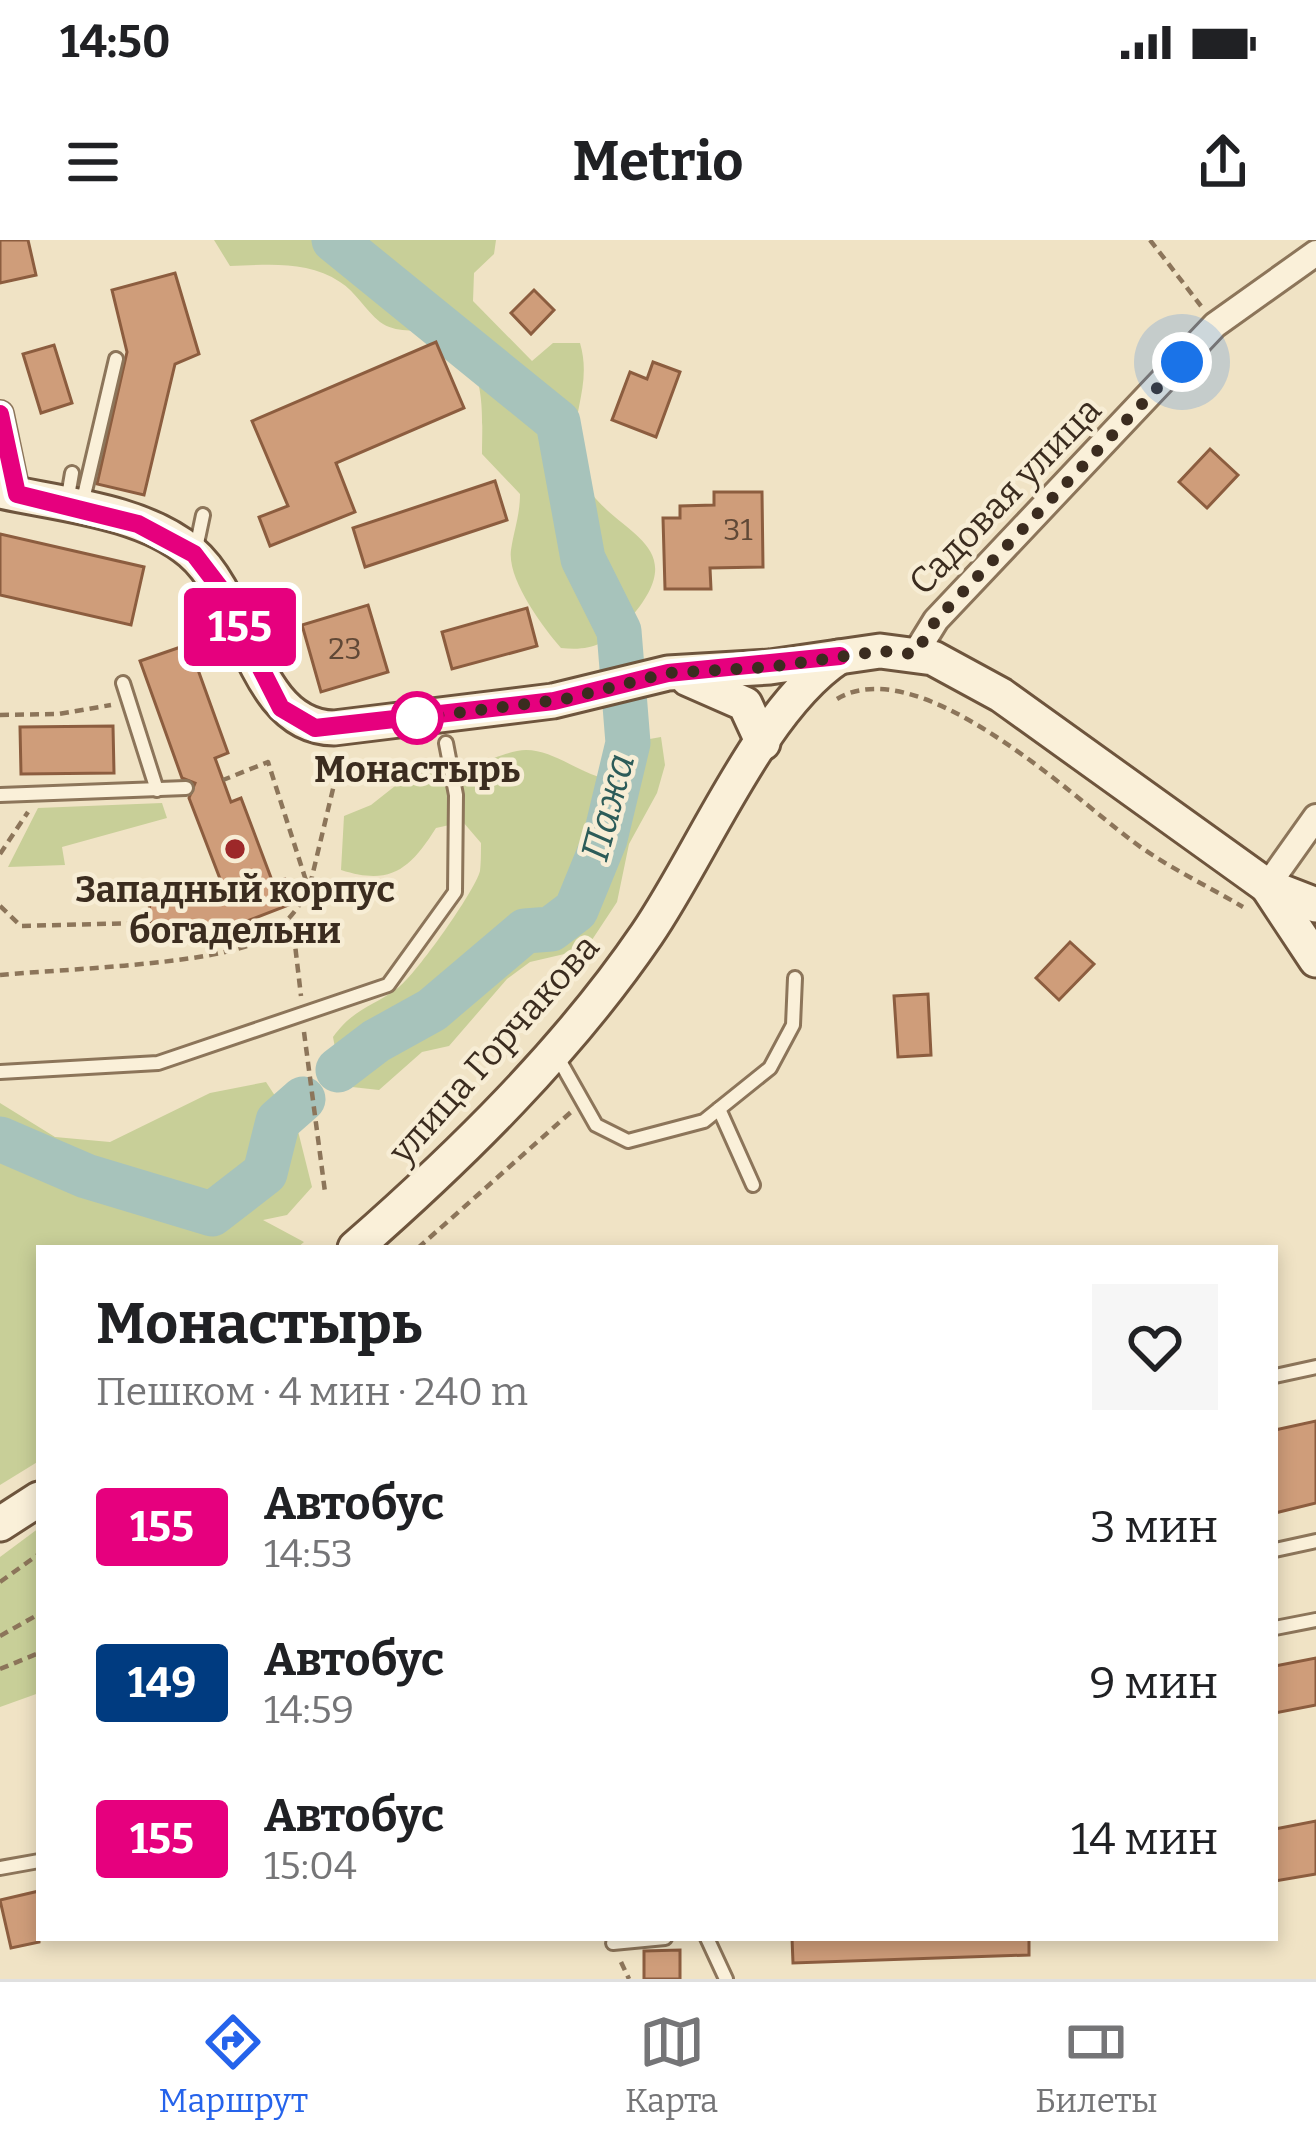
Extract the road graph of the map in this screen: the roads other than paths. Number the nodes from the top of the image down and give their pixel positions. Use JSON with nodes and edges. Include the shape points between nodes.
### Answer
{"nodes":[{"id":1,"x":1316,"y":254,"type":"edge"},
{"id":2,"x":116,"y":358,"type":"dead end"},
{"id":3,"x":0,"y":414,"type":"edge"},
{"id":4,"x":8,"y":493,"type":"edge"},
{"id":5,"x":73,"y":497,"type":"junction"},
{"id":6,"x":203,"y":514,"type":"dead end"},
{"id":7,"x":194,"y":554,"type":"junction"},
{"id":8,"x":915,"y":654,"type":"junction"},
{"id":9,"x":840,"y":656,"type":"junction"},
{"id":10,"x":668,"y":673,"type":"junction"},
{"id":11,"x":123,"y":683,"type":"dead end"},
{"id":12,"x":446,"y":742,"type":"dead end"},
{"id":13,"x":763,"y":743,"type":"junction"},
{"id":14,"x":186,"y":788,"type":"dead end"},
{"id":15,"x":157,"y":790,"type":"junction"},
{"id":16,"x":0,"y":795,"type":"edge"},
{"id":17,"x":1316,"y":817,"type":"edge"},
{"id":18,"x":1260,"y":899,"type":"junction"},
{"id":19,"x":1316,"y":905,"type":"edge"},
{"id":20,"x":1316,"y":960,"type":"edge"},
{"id":21,"x":795,"y":978,"type":"dead end"},
{"id":22,"x":554,"y":1050,"type":"junction"},
{"id":23,"x":0,"y":1072,"type":"edge"},
{"id":24,"x":719,"y":1109,"type":"junction"},
{"id":25,"x":752,"y":1185,"type":"dead end"},
{"id":26,"x":359,"y":1245,"type":"edge"},
{"id":27,"x":1316,"y":1367,"type":"edge"},
{"id":28,"x":1278,"y":1375,"type":"edge"},
{"id":29,"x":36,"y":1501,"type":"edge"},
{"id":30,"x":0,"y":1524,"type":"edge"},
{"id":31,"x":1316,"y":1541,"type":"edge"},
{"id":32,"x":1278,"y":1549,"type":"edge"},
{"id":33,"x":1316,"y":1619,"type":"edge"},
{"id":34,"x":1278,"y":1627,"type":"edge"},
{"id":35,"x":36,"y":1862,"type":"edge"},
{"id":36,"x":0,"y":1868,"type":"edge"},
{"id":37,"x":634,"y":1941,"type":"edge"},
{"id":38,"x":708,"y":1941,"type":"edge"},
{"id":39,"x":613,"y":1943,"type":"dead end"},
{"id":40,"x":726,"y":1979,"type":"edge"}],
"edges":[{"from":1,"to":8,"type":"street","name":"Садовая улица","via":[[1215,325],[936,620]]},
{"from":2,"to":5,"type":"lane"},
{"from":3,"to":4,"type":"street"},
{"from":4,"to":5,"type":"main road"},
{"from":5,"to":7,"type":"main road"},
{"from":6,"to":7,"type":"lane"},
{"from":7,"to":10,"type":"main road","via":[[281,708],[302,724],[334,728],[565,699]]},
{"from":8,"to":9,"type":"main road"},
{"from":8,"to":18,"type":"main road","via":[[1001,695]]},
{"from":9,"to":10,"type":"main road"},
{"from":9,"to":13,"type":"main road","name":"улица Горчакова","via":[[808,681]]},
{"from":10,"to":13,"type":"main road","via":[[746,704]]},
{"from":11,"to":15,"type":"lane"},
{"from":12,"to":23,"type":"lane","via":[[456,794],[455,892],[388,985],[158,1063]]},
{"from":13,"to":22,"type":"main road","name":"улица Горчакова","via":[[646,936]]},
{"from":14,"to":15,"type":"lane"},
{"from":15,"to":16,"type":"lane"},
{"from":17,"to":18,"type":"street"},
{"from":18,"to":19,"type":"main road"},
{"from":18,"to":20,"type":"main road"},
{"from":21,"to":24,"type":"lane","via":[[793,1025],[770,1068]]},
{"from":22,"to":24,"type":"lane","via":[[596,1125],[628,1141]]},
{"from":22,"to":26,"type":"main road","name":"улица Горчакова"},
{"from":24,"to":25,"type":"lane"},
{"from":27,"to":28,"type":"lane"},
{"from":29,"to":30,"type":"main road"},
{"from":31,"to":32,"type":"lane"},
{"from":33,"to":34,"type":"lane"},
{"from":35,"to":36,"type":"lane"},
{"from":37,"to":39,"type":"lane"},
{"from":38,"to":40,"type":"lane"}]}
